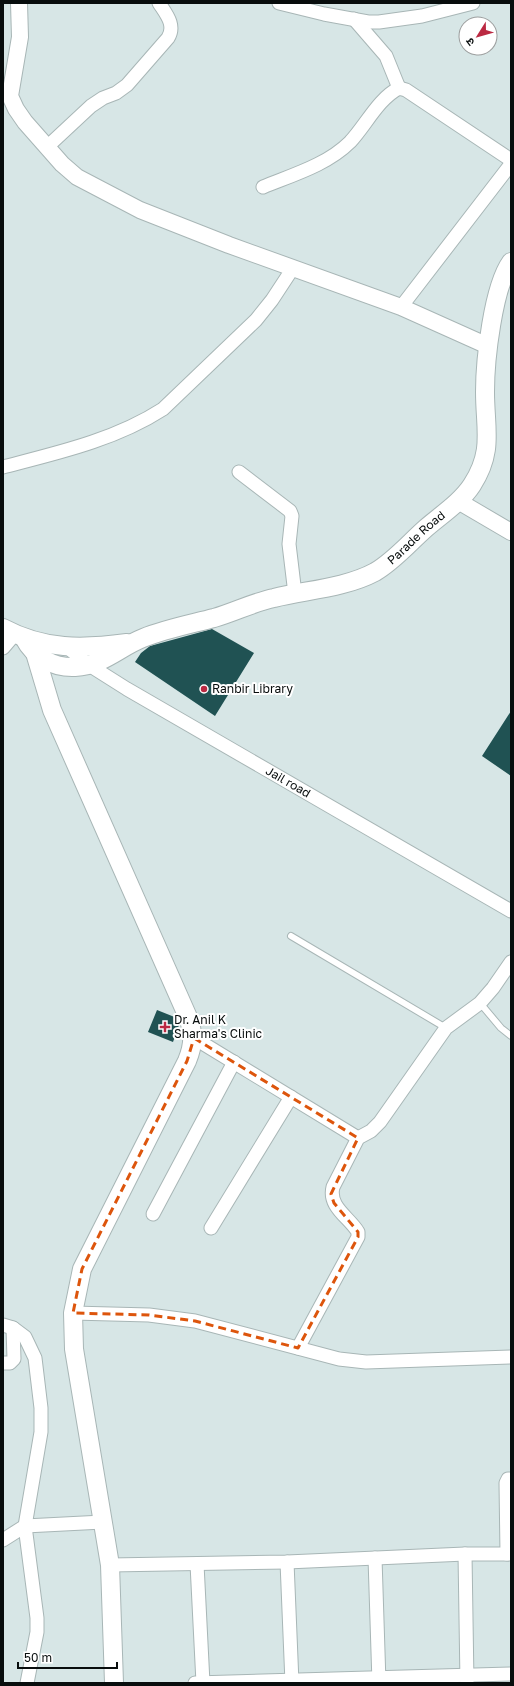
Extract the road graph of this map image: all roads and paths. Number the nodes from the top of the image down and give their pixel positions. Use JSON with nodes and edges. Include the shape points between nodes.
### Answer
{"nodes":[{"id":1,"x":19,"y":3,"type":"edge"},
{"id":2,"x":159,"y":3,"type":"edge"},
{"id":3,"x":281,"y":3,"type":"edge"},
{"id":4,"x":473,"y":3,"type":"edge"},
{"id":5,"x":324,"y":8,"type":"edge"},
{"id":6,"x":354,"y":19,"type":"junction"},
{"id":7,"x":400,"y":88,"type":"junction"},
{"id":8,"x":7,"y":96,"type":"edge"},
{"id":9,"x":47,"y":147,"type":"junction"},
{"id":10,"x":511,"y":160,"type":"edge"},
{"id":11,"x":511,"y":164,"type":"edge"},
{"id":12,"x":263,"y":187,"type":"dead end"},
{"id":13,"x":511,"y":262,"type":"edge"},
{"id":14,"x":293,"y":268,"type":"junction"},
{"id":15,"x":401,"y":307,"type":"junction"},
{"id":16,"x":488,"y":346,"type":"junction"},
{"id":17,"x":3,"y":467,"type":"edge"},
{"id":18,"x":239,"y":472,"type":"dead end"},
{"id":19,"x":458,"y":501,"type":"junction"},
{"id":20,"x":511,"y":532,"type":"edge"},
{"id":21,"x":295,"y":594,"type":"junction"},
{"id":22,"x":14,"y":633,"type":"edge"},
{"id":23,"x":132,"y":642,"type":"junction"},
{"id":24,"x":3,"y":648,"type":"edge"},
{"id":25,"x":68,"y":648,"type":"junction"},
{"id":26,"x":35,"y":653,"type":"junction"},
{"id":27,"x":89,"y":665,"type":"junction"},
{"id":28,"x":511,"y":911,"type":"edge"},
{"id":29,"x":291,"y":936,"type":"dead end"},
{"id":30,"x":511,"y":962,"type":"edge"},
{"id":31,"x":480,"y":1002,"type":"junction"},
{"id":32,"x":446,"y":1028,"type":"junction"},
{"id":33,"x":511,"y":1036,"type":"edge"},
{"id":34,"x":194,"y":1038,"type":"junction"},
{"id":35,"x":234,"y":1062,"type":"junction"},
{"id":36,"x":291,"y":1097,"type":"junction"},
{"id":37,"x":358,"y":1138,"type":"junction"},
{"id":38,"x":153,"y":1214,"type":"dead end"},
{"id":39,"x":211,"y":1228,"type":"dead end"},
{"id":40,"x":73,"y":1313,"type":"junction"},
{"id":41,"x":8,"y":1326,"type":"edge"},
{"id":42,"x":298,"y":1348,"type":"junction"},
{"id":43,"x":511,"y":1357,"type":"edge"},
{"id":44,"x":3,"y":1363,"type":"edge"},
{"id":45,"x":511,"y":1479,"type":"edge"},
{"id":46,"x":103,"y":1522,"type":"junction"},
{"id":47,"x":25,"y":1526,"type":"junction"},
{"id":48,"x":3,"y":1540,"type":"edge"},
{"id":49,"x":466,"y":1554,"type":"junction"},
{"id":50,"x":509,"y":1554,"type":"edge"},
{"id":51,"x":375,"y":1558,"type":"junction"},
{"id":52,"x":287,"y":1562,"type":"junction"},
{"id":53,"x":197,"y":1564,"type":"junction"},
{"id":54,"x":110,"y":1565,"type":"junction"},
{"id":55,"x":511,"y":1674,"type":"edge"},
{"id":56,"x":466,"y":1679,"type":"edge"},
{"id":57,"x":379,"y":1680,"type":"edge"},
{"id":58,"x":292,"y":1681,"type":"edge"},
{"id":59,"x":27,"y":1683,"type":"edge"},
{"id":60,"x":114,"y":1683,"type":"edge"},
{"id":61,"x":195,"y":1683,"type":"edge"},
{"id":62,"x":203,"y":1683,"type":"edge"}],
"edges":[{"from":1,"to":8,"type":"street","via":[[20,37]]},
{"from":2,"to":9,"type":"street","via":[[171,26],[168,38],[122,89],[91,106]]},
{"from":3,"to":5,"type":"street"},
{"from":4,"to":6,"type":"street","via":[[380,22]]},
{"from":5,"to":6,"type":"street"},
{"from":6,"to":7,"type":"street","via":[[386,56]]},
{"from":7,"to":10,"type":"street"},
{"from":7,"to":12,"type":"street","via":[[387,97],[341,150],[319,164]]},
{"from":8,"to":9,"type":"street"},
{"from":9,"to":14,"type":"street","via":[[77,177],[110,196],[140,210]]},
{"from":11,"to":15,"type":"street"},
{"from":13,"to":16,"type":"main road","name":"Parade Road","via":[[499,288]]},
{"from":14,"to":15,"type":"street"},
{"from":14,"to":17,"type":"street","via":[[256,320],[162,409],[147,419],[113,434],[65,451]]},
{"from":15,"to":16,"type":"street"},
{"from":16,"to":19,"type":"main road","name":"Parade Road","via":[[485,392],[487,454],[471,487]]},
{"from":18,"to":21,"type":"street","via":[[290,511],[292,516],[289,544]]},
{"from":19,"to":20,"type":"street"},
{"from":19,"to":21,"type":"main road","name":"Parade Road","via":[[389,562],[374,572],[336,586]]},
{"from":21,"to":23,"type":"main road","name":"Parade Road","via":[[272,598]]},
{"from":22,"to":24,"type":"street"},
{"from":22,"to":25,"type":"main road"},
{"from":22,"to":26,"type":"main road"},
{"from":23,"to":25,"type":"main road"},
{"from":23,"to":27,"type":"main road","via":[[106,659]]},
{"from":25,"to":27,"type":"street","name":"Jail road"},
{"from":26,"to":27,"type":"main road","via":[[45,661],[59,666]]},
{"from":26,"to":34,"type":"main road","via":[[52,710],[187,1014]]},
{"from":27,"to":28,"type":"street","name":"Jail road"},
{"from":29,"to":32,"type":"lane"},
{"from":30,"to":31,"type":"street"},
{"from":31,"to":32,"type":"street"},
{"from":31,"to":33,"type":"lane"},
{"from":32,"to":37,"type":"street","via":[[380,1122]]},
{"from":34,"to":35,"type":"street"},
{"from":34,"to":40,"type":"main road","via":[[192,1051],[82,1269]]},
{"from":35,"to":36,"type":"street"},
{"from":35,"to":38,"type":"street"},
{"from":36,"to":37,"type":"street"},
{"from":36,"to":39,"type":"street"},
{"from":37,"to":42,"type":"street","via":[[332,1187],[331,1194],[334,1203],[358,1232],[358,1237]]},
{"from":40,"to":42,"type":"street","via":[[149,1315],[195,1321]]},
{"from":40,"to":46,"type":"main road","via":[[74,1350]]},
{"from":41,"to":44,"type":"street","via":[[14,1359]]},
{"from":41,"to":47,"type":"street","via":[[25,1337],[31,1347],[35,1358],[41,1408],[41,1432]]},
{"from":42,"to":43,"type":"street","via":[[366,1362]]},
{"from":45,"to":50,"type":"street","via":[[506,1483]]},
{"from":46,"to":47,"type":"street"},
{"from":46,"to":54,"type":"main road"},
{"from":47,"to":48,"type":"street"},
{"from":47,"to":59,"type":"street","via":[[38,1618]]},
{"from":49,"to":50,"type":"street"},
{"from":49,"to":51,"type":"street"},
{"from":49,"to":56,"type":"street"},
{"from":51,"to":52,"type":"street"},
{"from":51,"to":57,"type":"street"},
{"from":52,"to":53,"type":"street"},
{"from":52,"to":58,"type":"street"},
{"from":53,"to":54,"type":"street"},
{"from":53,"to":62,"type":"street"},
{"from":54,"to":60,"type":"main road"},
{"from":55,"to":56,"type":"street"},
{"from":56,"to":57,"type":"street"},
{"from":57,"to":58,"type":"street"},
{"from":58,"to":62,"type":"street"},
{"from":61,"to":62,"type":"street"}]}
